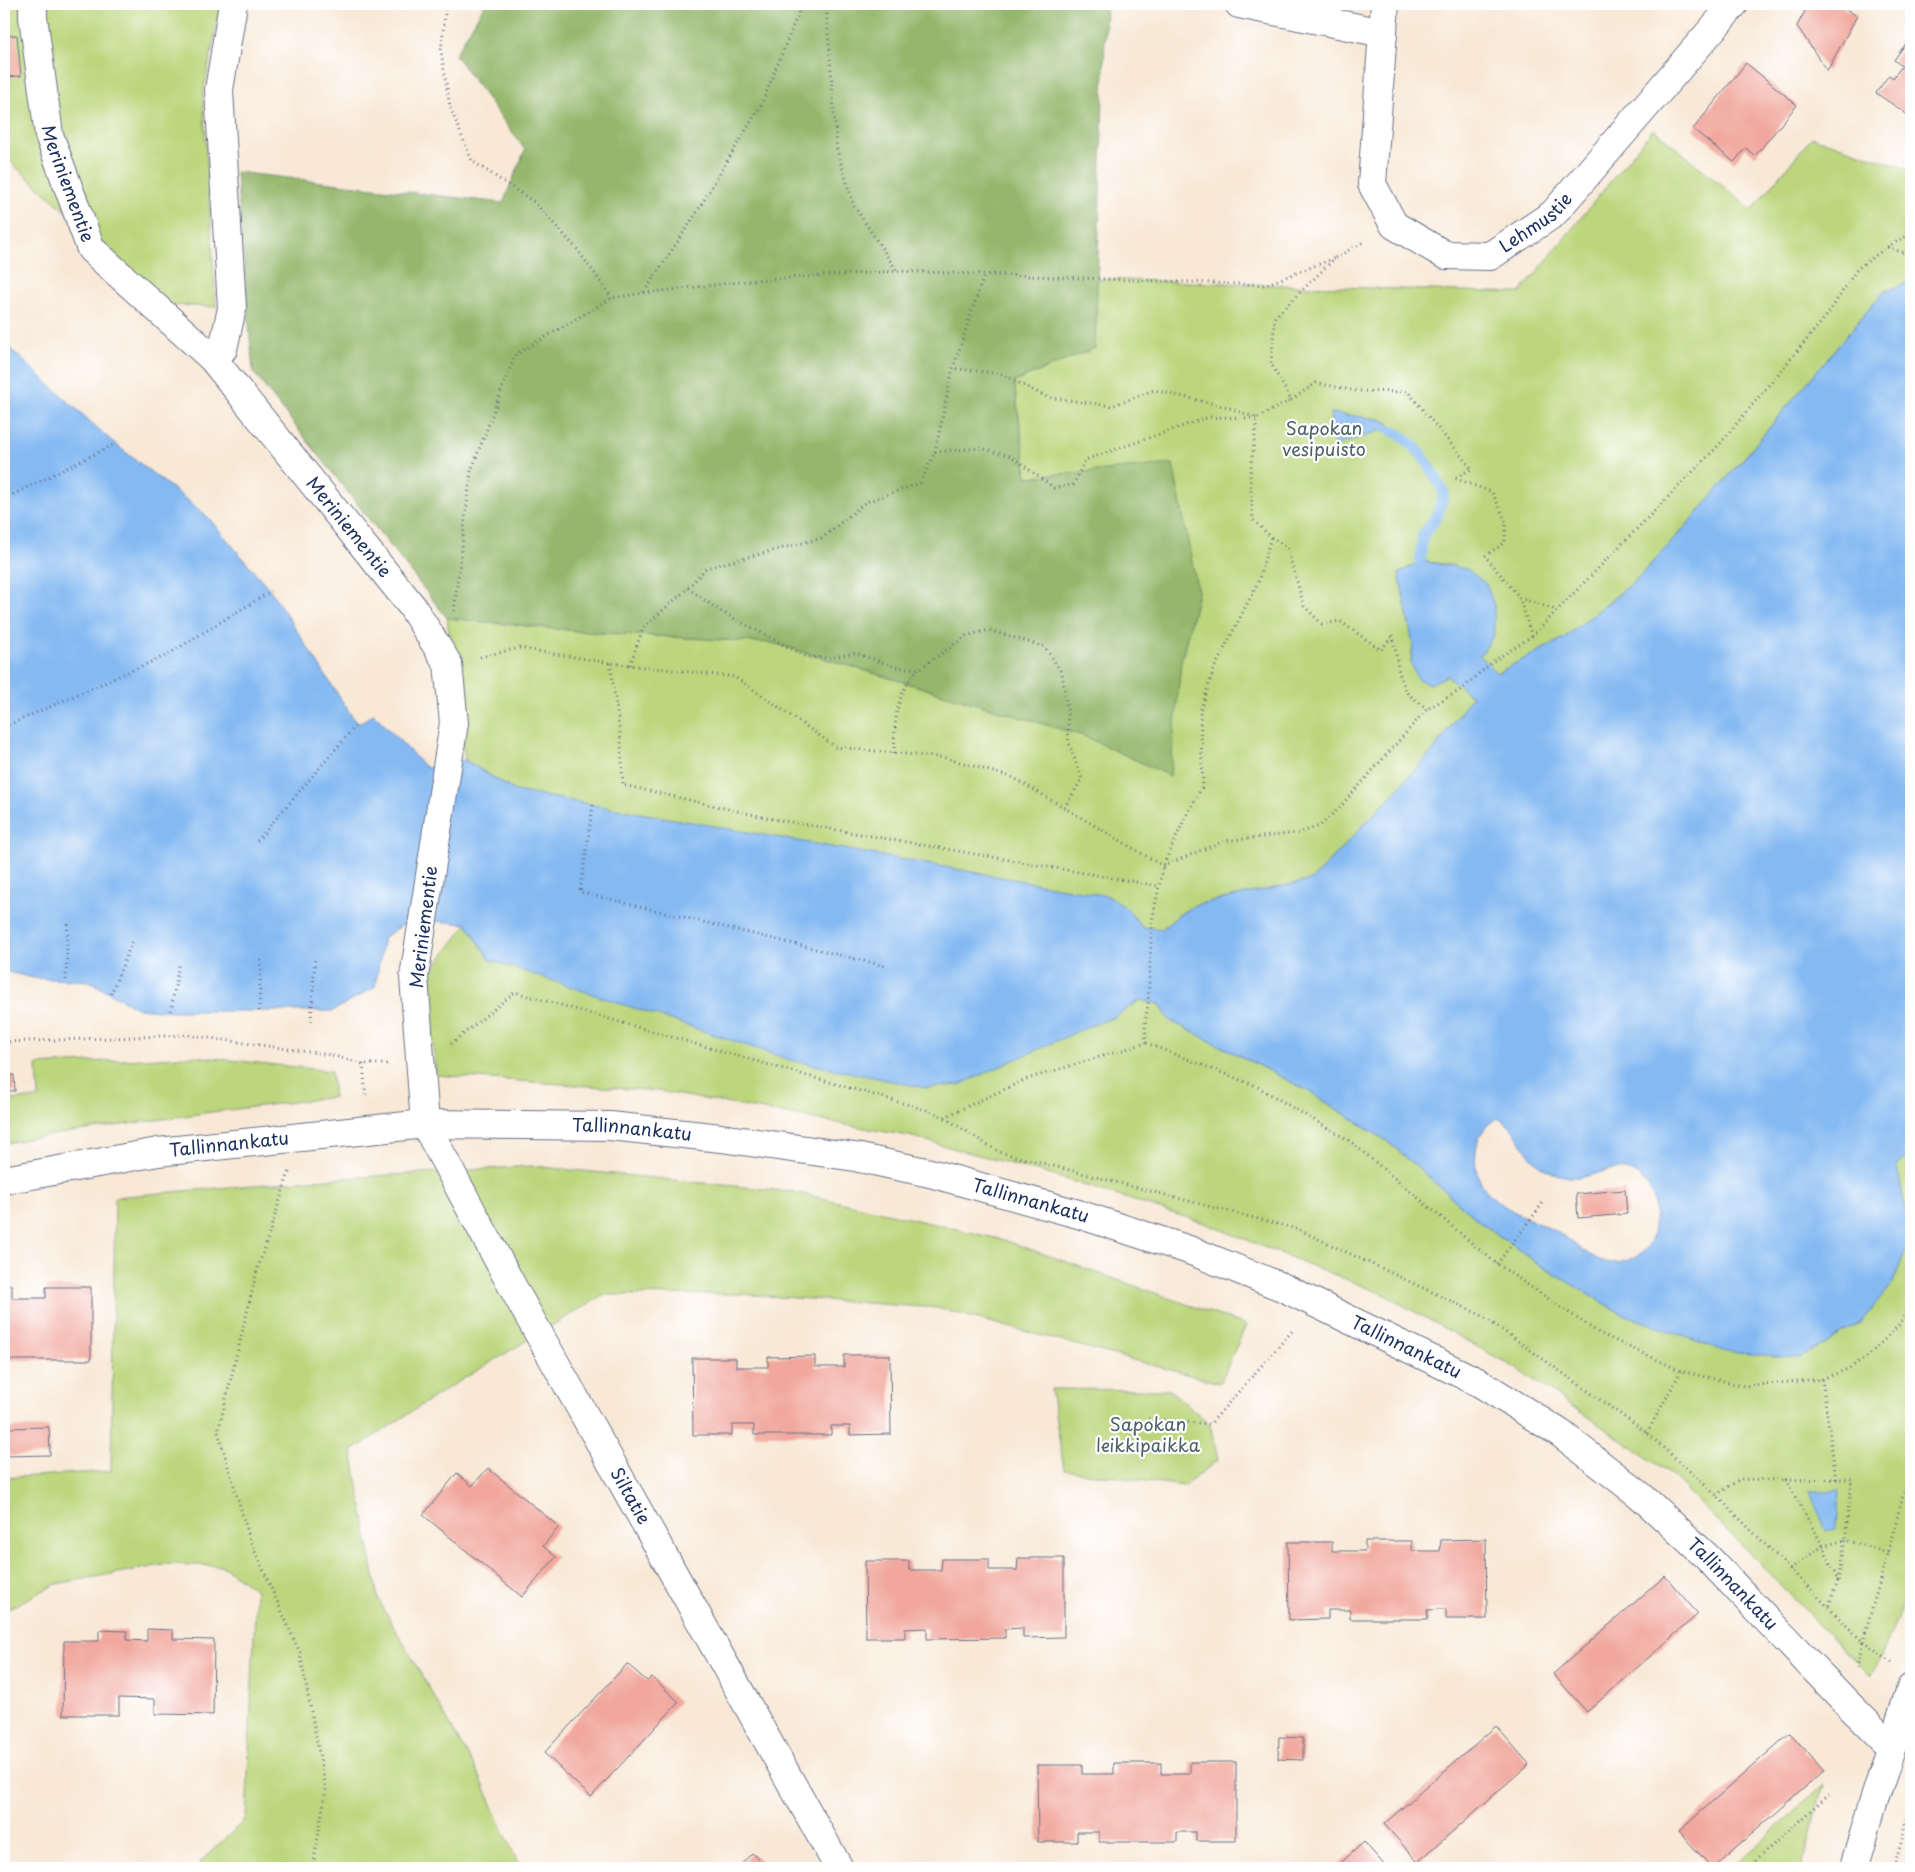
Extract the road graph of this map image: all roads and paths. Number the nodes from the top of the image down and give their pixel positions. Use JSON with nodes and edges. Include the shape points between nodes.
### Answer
{"nodes":[{"id":1,"x":33,"y":4,"type":"edge"},
{"id":2,"x":232,"y":4,"type":"edge"},
{"id":3,"x":446,"y":4,"type":"edge"},
{"id":4,"x":802,"y":4,"type":"edge"},
{"id":5,"x":826,"y":4,"type":"edge"},
{"id":6,"x":1239,"y":4,"type":"edge"},
{"id":7,"x":1385,"y":4,"type":"edge"},
{"id":8,"x":1734,"y":4,"type":"edge"},
{"id":9,"x":1382,"y":33,"type":"junction"},
{"id":10,"x":1394,"y":225,"type":"junction"},
{"id":11,"x":1911,"y":234,"type":"edge"},
{"id":12,"x":1887,"y":247,"type":"junction"},
{"id":13,"x":1911,"y":255,"type":"edge"},
{"id":14,"x":1335,"y":258,"type":"junction"},
{"id":15,"x":897,"y":271,"type":"junction"},
{"id":16,"x":984,"y":275,"type":"junction"},
{"id":17,"x":644,"y":293,"type":"junction"},
{"id":18,"x":612,"y":298,"type":"junction"},
{"id":19,"x":212,"y":358,"type":"junction"},
{"id":20,"x":953,"y":368,"type":"junction"},
{"id":21,"x":1291,"y":400,"type":"junction"},
{"id":22,"x":1257,"y":418,"type":"junction"},
{"id":23,"x":115,"y":444,"type":"dead end"},
{"id":24,"x":936,"y":452,"type":"junction"},
{"id":25,"x":4,"y":499,"type":"edge"},
{"id":26,"x":1271,"y":537,"type":"junction"},
{"id":27,"x":688,"y":588,"type":"junction"},
{"id":28,"x":272,"y":591,"type":"dead end"},
{"id":29,"x":1518,"y":598,"type":"junction"},
{"id":30,"x":1557,"y":610,"type":"junction"},
{"id":31,"x":1532,"y":636,"type":"junction"},
{"id":32,"x":610,"y":663,"type":"junction"},
{"id":33,"x":448,"y":664,"type":"junction"},
{"id":34,"x":630,"y":665,"type":"junction"},
{"id":35,"x":920,"y":669,"type":"junction"},
{"id":36,"x":1427,"y":709,"type":"junction"},
{"id":37,"x":357,"y":724,"type":"dead end"},
{"id":38,"x":4,"y":727,"type":"edge"},
{"id":39,"x":894,"y":753,"type":"junction"},
{"id":40,"x":594,"y":805,"type":"dead end"},
{"id":41,"x":1064,"y":808,"type":"junction"},
{"id":42,"x":257,"y":841,"type":"dead end"},
{"id":43,"x":1163,"y":866,"type":"junction"},
{"id":44,"x":1159,"y":886,"type":"junction"},
{"id":45,"x":68,"y":921,"type":"dead end"},
{"id":46,"x":133,"y":939,"type":"dead end"},
{"id":47,"x":315,"y":956,"type":"dead end"},
{"id":48,"x":261,"y":960,"type":"dead end"},
{"id":49,"x":179,"y":963,"type":"dead end"},
{"id":50,"x":885,"y":966,"type":"dead end"},
{"id":51,"x":66,"y":980,"type":"dead end"},
{"id":52,"x":110,"y":994,"type":"dead end"},
{"id":53,"x":171,"y":1011,"type":"dead end"},
{"id":54,"x":259,"y":1011,"type":"dead end"},
{"id":55,"x":311,"y":1021,"type":"dead end"},
{"id":56,"x":4,"y":1042,"type":"edge"},
{"id":57,"x":1146,"y":1043,"type":"junction"},
{"id":58,"x":421,"y":1065,"type":"junction"},
{"id":59,"x":944,"y":1117,"type":"junction"},
{"id":60,"x":425,"y":1124,"type":"junction"},
{"id":61,"x":300,"y":1137,"type":"junction"},
{"id":62,"x":4,"y":1180,"type":"edge"},
{"id":63,"x":1545,"y":1200,"type":"dead end"},
{"id":64,"x":1497,"y":1264,"type":"junction"},
{"id":65,"x":1911,"y":1297,"type":"edge"},
{"id":66,"x":1296,"y":1327,"type":"dead end"},
{"id":67,"x":1681,"y":1371,"type":"junction"},
{"id":68,"x":1822,"y":1379,"type":"junction"},
{"id":69,"x":1148,"y":1419,"type":"dead end"},
{"id":70,"x":1647,"y":1433,"type":"junction"},
{"id":71,"x":1911,"y":1467,"type":"edge"},
{"id":72,"x":1836,"y":1478,"type":"junction"},
{"id":73,"x":1786,"y":1480,"type":"junction"},
{"id":74,"x":1716,"y":1495,"type":"junction"},
{"id":75,"x":1845,"y":1540,"type":"junction"},
{"id":76,"x":1823,"y":1546,"type":"junction"},
{"id":77,"x":1888,"y":1552,"type":"junction"},
{"id":78,"x":1790,"y":1569,"type":"junction"},
{"id":79,"x":1838,"y":1582,"type":"junction"},
{"id":80,"x":1828,"y":1607,"type":"junction"},
{"id":81,"x":1864,"y":1642,"type":"junction"},
{"id":82,"x":1895,"y":1665,"type":"dead end"},
{"id":83,"x":1856,"y":1674,"type":"dead end"},
{"id":84,"x":1911,"y":1688,"type":"edge"},
{"id":85,"x":1891,"y":1747,"type":"junction"},
{"id":86,"x":1830,"y":1794,"type":"dead end"},
{"id":87,"x":1911,"y":1807,"type":"edge"},
{"id":88,"x":313,"y":1866,"type":"junction"},
{"id":89,"x":301,"y":1868,"type":"edge"},
{"id":90,"x":335,"y":1868,"type":"edge"},
{"id":91,"x":839,"y":1868,"type":"edge"},
{"id":92,"x":1747,"y":1868,"type":"edge"},
{"id":93,"x":1854,"y":1868,"type":"edge"},
{"id":94,"x":1894,"y":1868,"type":"edge"}],
"edges":[{"from":1,"to":19,"type":"street","name":"Meriniementie","via":[[49,135],[91,249]]},
{"from":2,"to":19,"type":"street","via":[[218,90],[232,308],[223,349]]},
{"from":3,"to":18,"type":"path","via":[[442,60],[450,107],[472,161],[534,202],[577,249]]},
{"from":4,"to":17,"type":"path","via":[[762,103]]},
{"from":5,"to":15,"type":"path","via":[[837,150],[854,206]]},
{"from":6,"to":9,"type":"street"},
{"from":7,"to":9,"type":"street"},
{"from":8,"to":10,"type":"street","name":"Lehmustie","via":[[1553,214],[1490,256],[1445,255]]},
{"from":9,"to":10,"type":"street","via":[[1372,184]]},
{"from":10,"to":14,"type":"path"},
{"from":11,"to":12,"type":"path"},
{"from":12,"to":13,"type":"path"},
{"from":12,"to":30,"type":"path","via":[[1857,269],[1828,314],[1718,446]]},
{"from":14,"to":16,"type":"path","via":[[1265,284]]},
{"from":14,"to":21,"type":"path","via":[[1275,317],[1271,363]]},
{"from":15,"to":16,"type":"path"},
{"from":15,"to":17,"type":"path","via":[[756,280]]},
{"from":16,"to":20,"type":"path"},
{"from":17,"to":18,"type":"path"},
{"from":18,"to":33,"type":"path","via":[[515,356],[471,471]]},
{"from":19,"to":33,"type":"street","name":"Meriniementie","via":[[411,605]]},
{"from":20,"to":22,"type":"path","via":[[1001,374],[1046,397],[1112,406],[1154,390],[1227,406]]},
{"from":20,"to":24,"type":"path"},
{"from":21,"to":22,"type":"path"},
{"from":21,"to":29,"type":"path","via":[[1316,383],[1356,391],[1408,392],[1472,469],[1454,478],[1492,492],[1506,522],[1505,542],[1485,556]]},
{"from":22,"to":24,"type":"path","via":[[1209,417],[1200,420],[1086,460],[1073,485],[1054,488],[1011,456],[979,448]]},
{"from":22,"to":26,"type":"path","via":[[1250,475],[1253,520]]},
{"from":23,"to":25,"type":"path"},
{"from":24,"to":27,"type":"path","via":[[920,483],[866,502],[822,538],[706,568]]},
{"from":26,"to":36,"type":"path","via":[[1287,547],[1304,606],[1322,624],[1340,621],[1381,650],[1393,635],[1399,673],[1407,693]]},
{"from":26,"to":43,"type":"path","via":[[1258,582],[1214,669],[1200,711],[1204,786]]},
{"from":27,"to":34,"type":"path","via":[[643,628]]},
{"from":27,"to":35,"type":"path","via":[[720,611],[807,657],[827,658],[856,653],[896,667]]},
{"from":28,"to":38,"type":"path","via":[[167,655]]},
{"from":29,"to":30,"type":"path"},
{"from":29,"to":31,"type":"path"},
{"from":30,"to":31,"type":"path"},
{"from":31,"to":36,"type":"path","via":[[1494,660],[1458,691]]},
{"from":32,"to":33,"type":"path","via":[[519,648]]},
{"from":32,"to":34,"type":"path"},
{"from":32,"to":44,"type":"path","via":[[621,740],[623,785],[768,818]]},
{"from":33,"to":58,"type":"street","name":"Meriniementie","via":[[454,723],[414,978]]},
{"from":34,"to":39,"type":"path","via":[[735,676],[836,747]]},
{"from":35,"to":39,"type":"path","via":[[909,678],[898,702]]},
{"from":35,"to":41,"type":"path","via":[[966,636],[988,630],[1045,647],[1062,674],[1069,743],[1082,780]]},
{"from":36,"to":43,"type":"path","via":[[1320,826],[1298,833],[1224,841]]},
{"from":37,"to":42,"type":"path"},
{"from":39,"to":41,"type":"path","via":[[946,758],[1014,778]]},
{"from":40,"to":50,"type":"path","via":[[580,892]]},
{"from":41,"to":43,"type":"path"},
{"from":43,"to":44,"type":"path"},
{"from":44,"to":57,"type":"path","via":[[1152,922]]},
{"from":45,"to":51,"type":"path"},
{"from":46,"to":52,"type":"path"},
{"from":47,"to":55,"type":"path"},
{"from":48,"to":54,"type":"path"},
{"from":49,"to":53,"type":"path"},
{"from":56,"to":58,"type":"path","via":[[188,1035],[331,1055],[363,1064]]},
{"from":57,"to":59,"type":"path","via":[[1027,1079]]},
{"from":57,"to":64,"type":"path","via":[[1256,1086],[1350,1141]]},
{"from":58,"to":59,"type":"path","via":[[515,992]]},
{"from":58,"to":60,"type":"street","name":"Meriniementie"},
{"from":59,"to":70,"type":"path","via":[[1000,1152],[1297,1229],[1481,1315]]},
{"from":60,"to":61,"type":"street","name":"Tallinnankatu"},
{"from":60,"to":85,"type":"street","name":"Tallinnankatu","via":[[610,1126],[855,1157],[930,1173],[1078,1214],[1188,1250],[1282,1287],[1480,1383],[1560,1433],[1641,1496],[1707,1558]]},
{"from":60,"to":91,"type":"street","name":"Siltatie","via":[[517,1295]]},
{"from":61,"to":62,"type":"street","name":"Tallinnankatu","via":[[158,1152]]},
{"from":61,"to":88,"type":"path","via":[[257,1271],[218,1432],[250,1540],[300,1653],[326,1790]]},
{"from":63,"to":64,"type":"path"},
{"from":64,"to":67,"type":"path","via":[[1598,1333]]},
{"from":65,"to":68,"type":"path","via":[[1901,1322],[1868,1356],[1848,1369]]},
{"from":66,"to":69,"type":"path","via":[[1210,1424]]},
{"from":67,"to":68,"type":"path","via":[[1744,1386]]},
{"from":67,"to":70,"type":"path"},
{"from":68,"to":72,"type":"path"},
{"from":70,"to":74,"type":"path"},
{"from":71,"to":77,"type":"path"},
{"from":72,"to":73,"type":"path"},
{"from":72,"to":75,"type":"path","via":[[1852,1479]]},
{"from":73,"to":74,"type":"path","via":[[1740,1479]]},
{"from":73,"to":76,"type":"path"},
{"from":74,"to":78,"type":"path"},
{"from":75,"to":76,"type":"path"},
{"from":75,"to":77,"type":"path"},
{"from":75,"to":79,"type":"path"},
{"from":76,"to":78,"type":"path"},
{"from":76,"to":79,"type":"path"},
{"from":77,"to":81,"type":"path"},
{"from":78,"to":80,"type":"path"},
{"from":79,"to":80,"type":"path"},
{"from":80,"to":81,"type":"path"},
{"from":81,"to":82,"type":"path"},
{"from":81,"to":83,"type":"path"},
{"from":84,"to":85,"type":"street"},
{"from":85,"to":93,"type":"street"},
{"from":86,"to":92,"type":"path"},
{"from":87,"to":94,"type":"path"},
{"from":88,"to":89,"type":"path"},
{"from":88,"to":90,"type":"path"}]}
